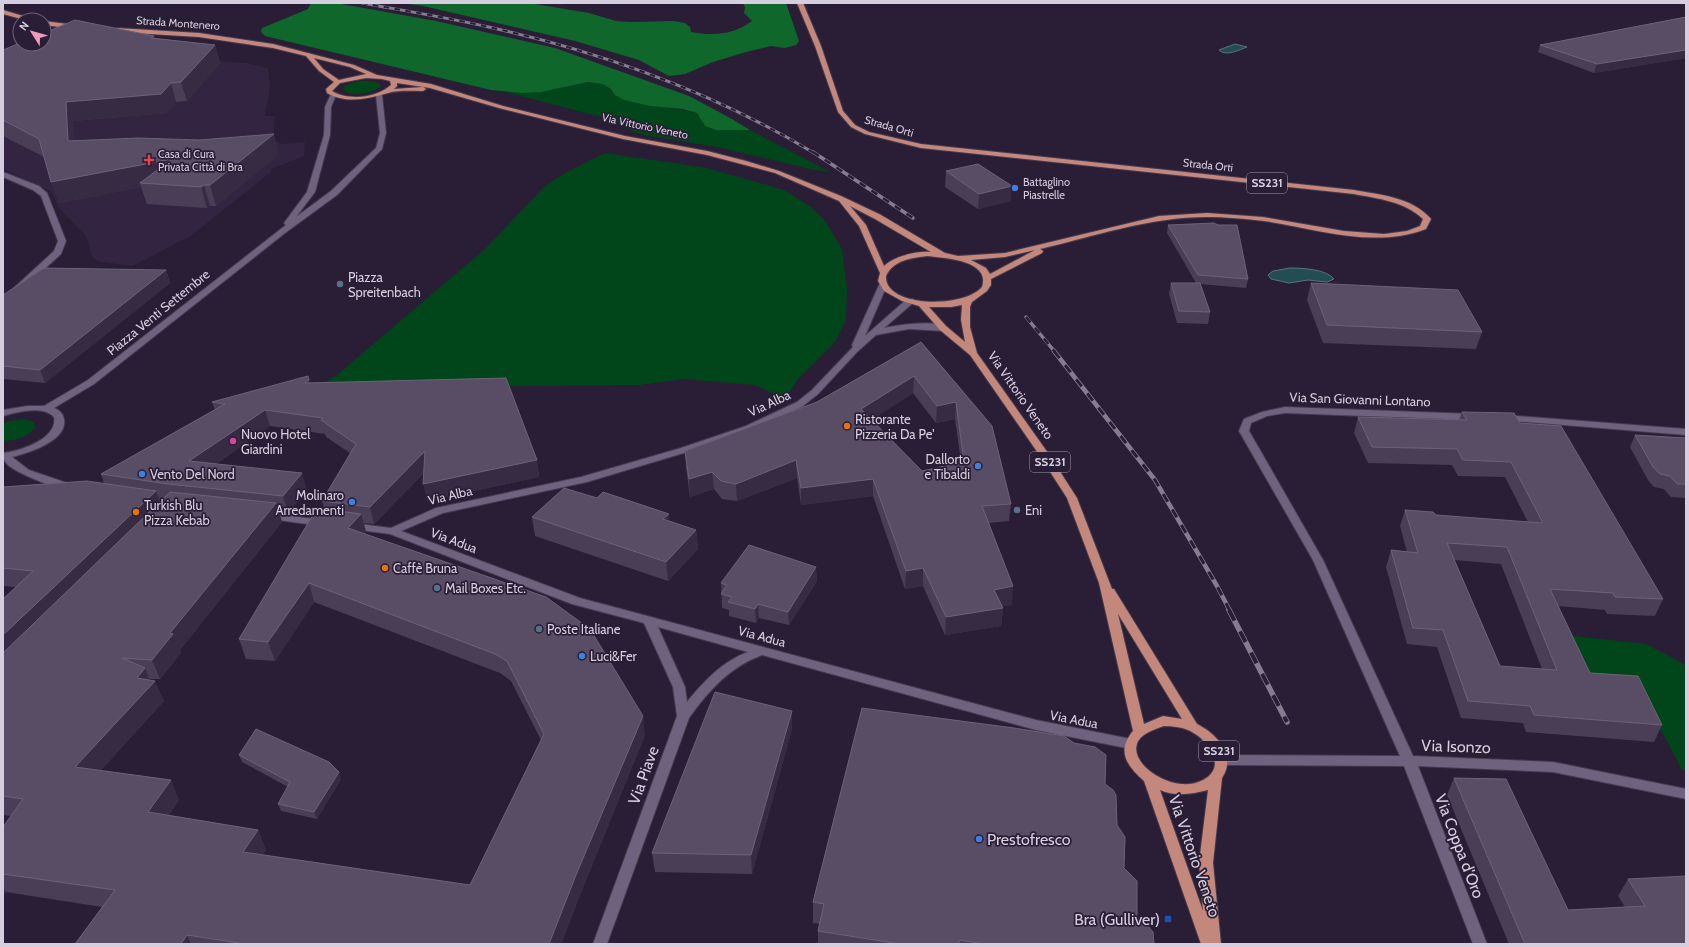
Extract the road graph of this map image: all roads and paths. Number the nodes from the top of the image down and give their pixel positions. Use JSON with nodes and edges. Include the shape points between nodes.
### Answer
{"nodes":[{"id":1,"x":800,"y":3,"type":"edge"},
{"id":2,"x":52,"y":24,"type":"edge"},
{"id":3,"x":79,"y":27,"type":"edge"},
{"id":4,"x":107,"y":29,"type":"edge"},
{"id":5,"x":309,"y":56,"type":"junction"},
{"id":6,"x":375,"y":76,"type":"junction"},
{"id":7,"x":392,"y":80,"type":"junction"},
{"id":8,"x":338,"y":82,"type":"junction"},
{"id":9,"x":444,"y":91,"type":"junction"},
{"id":10,"x":387,"y":92,"type":"junction"},
{"id":11,"x":333,"y":95,"type":"junction"},
{"id":12,"x":379,"y":95,"type":"junction"},
{"id":13,"x":3,"y":174,"type":"edge"},
{"id":14,"x":838,"y":198,"type":"junction"},
{"id":15,"x":282,"y":230,"type":"junction"},
{"id":16,"x":1052,"y":244,"type":"junction"},
{"id":17,"x":942,"y":255,"type":"junction"},
{"id":18,"x":959,"y":258,"type":"junction"},
{"id":19,"x":883,"y":272,"type":"junction"},
{"id":20,"x":988,"y":278,"type":"junction"},
{"id":21,"x":883,"y":285,"type":"junction"},
{"id":22,"x":968,"y":300,"type":"junction"},
{"id":23,"x":3,"y":302,"type":"edge"},
{"id":24,"x":910,"y":302,"type":"junction"},
{"id":25,"x":922,"y":304,"type":"junction"},
{"id":26,"x":944,"y":328,"type":"junction"},
{"id":27,"x":873,"y":333,"type":"junction"},
{"id":28,"x":854,"y":350,"type":"junction"},
{"id":29,"x":973,"y":354,"type":"junction"},
{"id":30,"x":46,"y":409,"type":"junction"},
{"id":31,"x":3,"y":413,"type":"edge"},
{"id":32,"x":1686,"y":432,"type":"edge"},
{"id":33,"x":4,"y":456,"type":"edge"},
{"id":34,"x":78,"y":490,"type":"edge"},
{"id":35,"x":258,"y":514,"type":"edge"},
{"id":36,"x":329,"y":523,"type":"edge"},
{"id":37,"x":344,"y":525,"type":"edge"},
{"id":38,"x":392,"y":531,"type":"junction"},
{"id":39,"x":1105,"y":583,"type":"junction"},
{"id":40,"x":649,"y":620,"type":"junction"},
{"id":41,"x":762,"y":650,"type":"junction"},
{"id":42,"x":683,"y":716,"type":"junction"},
{"id":43,"x":1193,"y":727,"type":"junction"},
{"id":44,"x":1140,"y":730,"type":"junction"},
{"id":45,"x":1131,"y":744,"type":"junction"},
{"id":46,"x":1221,"y":760,"type":"junction"},
{"id":47,"x":1409,"y":761,"type":"junction"},
{"id":48,"x":1216,"y":776,"type":"junction"},
{"id":49,"x":1150,"y":779,"type":"junction"},
{"id":50,"x":1686,"y":794,"type":"edge"},
{"id":51,"x":600,"y":944,"type":"edge"},
{"id":52,"x":1208,"y":944,"type":"edge"},
{"id":53,"x":1214,"y":944,"type":"edge"},
{"id":54,"x":1480,"y":944,"type":"edge"}],
"edges":[{"from":1,"to":16,"type":"main road","name":"Strada Orti","number":"SS231","via":[[840,111],[852,126],[867,134],[921,146],[1354,192],[1393,199],[1409,205],[1420,212],[1426,220],[1423,227],[1408,233],[1384,236],[1344,233],[1263,219],[1207,215],[1159,218]]},
{"from":2,"to":3,"type":"main road"},
{"from":4,"to":5,"type":"main road","name":"Strada Montenero","via":[[229,39],[273,46]]},
{"from":5,"to":6,"type":"main road","name":"Strada Montenero","via":[[352,66]]},
{"from":5,"to":8,"type":"main road","via":[[321,70]]},
{"from":6,"to":7,"type":"main road","name":"Via Vittorio Veneto"},
{"from":6,"to":8,"type":"main road","via":[[356,77]]},
{"from":7,"to":9,"type":"main road","name":"Via Vittorio Veneto","via":[[431,86]]},
{"from":7,"to":10,"type":"main road","via":[[394,86]]},
{"from":8,"to":11,"type":"main road","via":[[329,89]]},
{"from":9,"to":10,"type":"main road","name":"Via Vittorio Veneto","via":[[413,89]]},
{"from":9,"to":14,"type":"main road","name":"Via Vittorio Veneto","via":[[625,138],[744,162],[777,172]]},
{"from":10,"to":12,"type":"main road","name":"Via Vittorio Veneto"},
{"from":11,"to":12,"type":"main road","name":"Via Vittorio Veneto","via":[[348,98]]},
{"from":11,"to":15,"type":"street","via":[[328,107],[327,135],[311,192]]},
{"from":12,"to":15,"type":"street","via":[[383,133],[379,149],[334,193]]},
{"from":13,"to":23,"type":"street","via":[[36,188],[44,195],[62,241],[58,252]]},
{"from":14,"to":17,"type":"main road","name":"Via Vittorio Veneto","via":[[878,217]]},
{"from":14,"to":19,"type":"main road","name":"Via Vittorio Veneto","via":[[862,225]]},
{"from":15,"to":30,"type":"street","name":"Piazza Venti Settembre","via":[[91,382]]},
{"from":16,"to":18,"type":"main road","name":"Strada Orti","number":"SS231","via":[[1005,255]]},
{"from":16,"to":20,"type":"main road","name":"Strada Orti","number":"SS231"},
{"from":17,"to":18,"type":"main road","number":"SS231"},
{"from":17,"to":19,"type":"main road","number":"SS231","via":[[927,254],[905,258]]},
{"from":18,"to":20,"type":"main road","number":"SS231","via":[[973,263],[983,270]]},
{"from":19,"to":21,"type":"main road"},
{"from":20,"to":22,"type":"main road","via":[[987,286],[980,294]]},
{"from":21,"to":24,"type":"main road","via":[[893,294]]},
{"from":21,"to":28,"type":"street","name":"Via Alba"},
{"from":22,"to":25,"type":"main road","via":[[954,304]]},
{"from":22,"to":29,"type":"main road","name":"Via Vittorio Veneto","number":"SS231","via":[[964,323]]},
{"from":24,"to":25,"type":"main road"},
{"from":24,"to":27,"type":"street","name":"Via Alba"},
{"from":25,"to":26,"type":"main road","name":"Via Vittorio Veneto","number":"SS231"},
{"from":26,"to":27,"type":"street","name":"Via Alba","via":[[921,324]]},
{"from":26,"to":29,"type":"main road","name":"Via Vittorio Veneto","number":"SS231"},
{"from":27,"to":28,"type":"street","name":"Via Alba"},
{"from":28,"to":38,"type":"street","name":"Via Alba","via":[[815,392],[800,404],[748,428],[583,480],[440,510]]},
{"from":29,"to":39,"type":"main road","name":"Via Vittorio Veneto","number":"SS231","via":[[1072,498]]},
{"from":30,"to":31,"type":"street","via":[[24,408]]},
{"from":30,"to":33,"type":"street","via":[[55,412],[60,418],[56,432],[36,446]]},
{"from":32,"to":47,"type":"street","name":"Via San Giovanni Lontano","via":[[1490,418],[1284,410],[1247,421],[1244,431],[1318,560]]},
{"from":33,"to":34,"type":"street","via":[[19,469]]},
{"from":35,"to":36,"type":"street"},
{"from":37,"to":38,"type":"street"},
{"from":38,"to":40,"type":"street","name":"Via Adua","via":[[576,601]]},
{"from":39,"to":43,"type":"main road","name":"Via Vittorio Veneto","number":"SS231"},
{"from":39,"to":44,"type":"main road","name":"Via Vittorio Veneto","number":"SS231"},
{"from":40,"to":41,"type":"street","name":"Via Adua"},
{"from":40,"to":42,"type":"street","via":[[678,687]]},
{"from":41,"to":42,"type":"street","name":"Via Piave","via":[[747,655],[704,687]]},
{"from":41,"to":45,"type":"street","name":"Via Adua","via":[[1036,725]]},
{"from":42,"to":51,"type":"street","name":"Via Piave"},
{"from":43,"to":44,"type":"main road","number":"SS231","via":[[1163,721]]},
{"from":43,"to":46,"type":"main road","number":"SS231","via":[[1206,734],[1216,744]]},
{"from":44,"to":45,"type":"main road","via":[[1132,738]]},
{"from":45,"to":49,"type":"main road","number":"SS231","via":[[1132,759],[1139,770]]},
{"from":46,"to":47,"type":"street","name":"Via Isonzo"},
{"from":46,"to":48,"type":"main road","number":"SS231"},
{"from":47,"to":50,"type":"street","name":"Via Isonzo","via":[[1553,767]]},
{"from":47,"to":54,"type":"street","name":"Via Coppa d'Oro"},
{"from":48,"to":49,"type":"main road","number":"SS231","via":[[1207,784],[1194,789],[1164,786]]},
{"from":48,"to":53,"type":"main road","name":"Via Vittorio Veneto","number":"SS231","via":[[1206,863]]},
{"from":49,"to":52,"type":"main road","name":"Via Vittorio Veneto","number":"SS231"}]}
